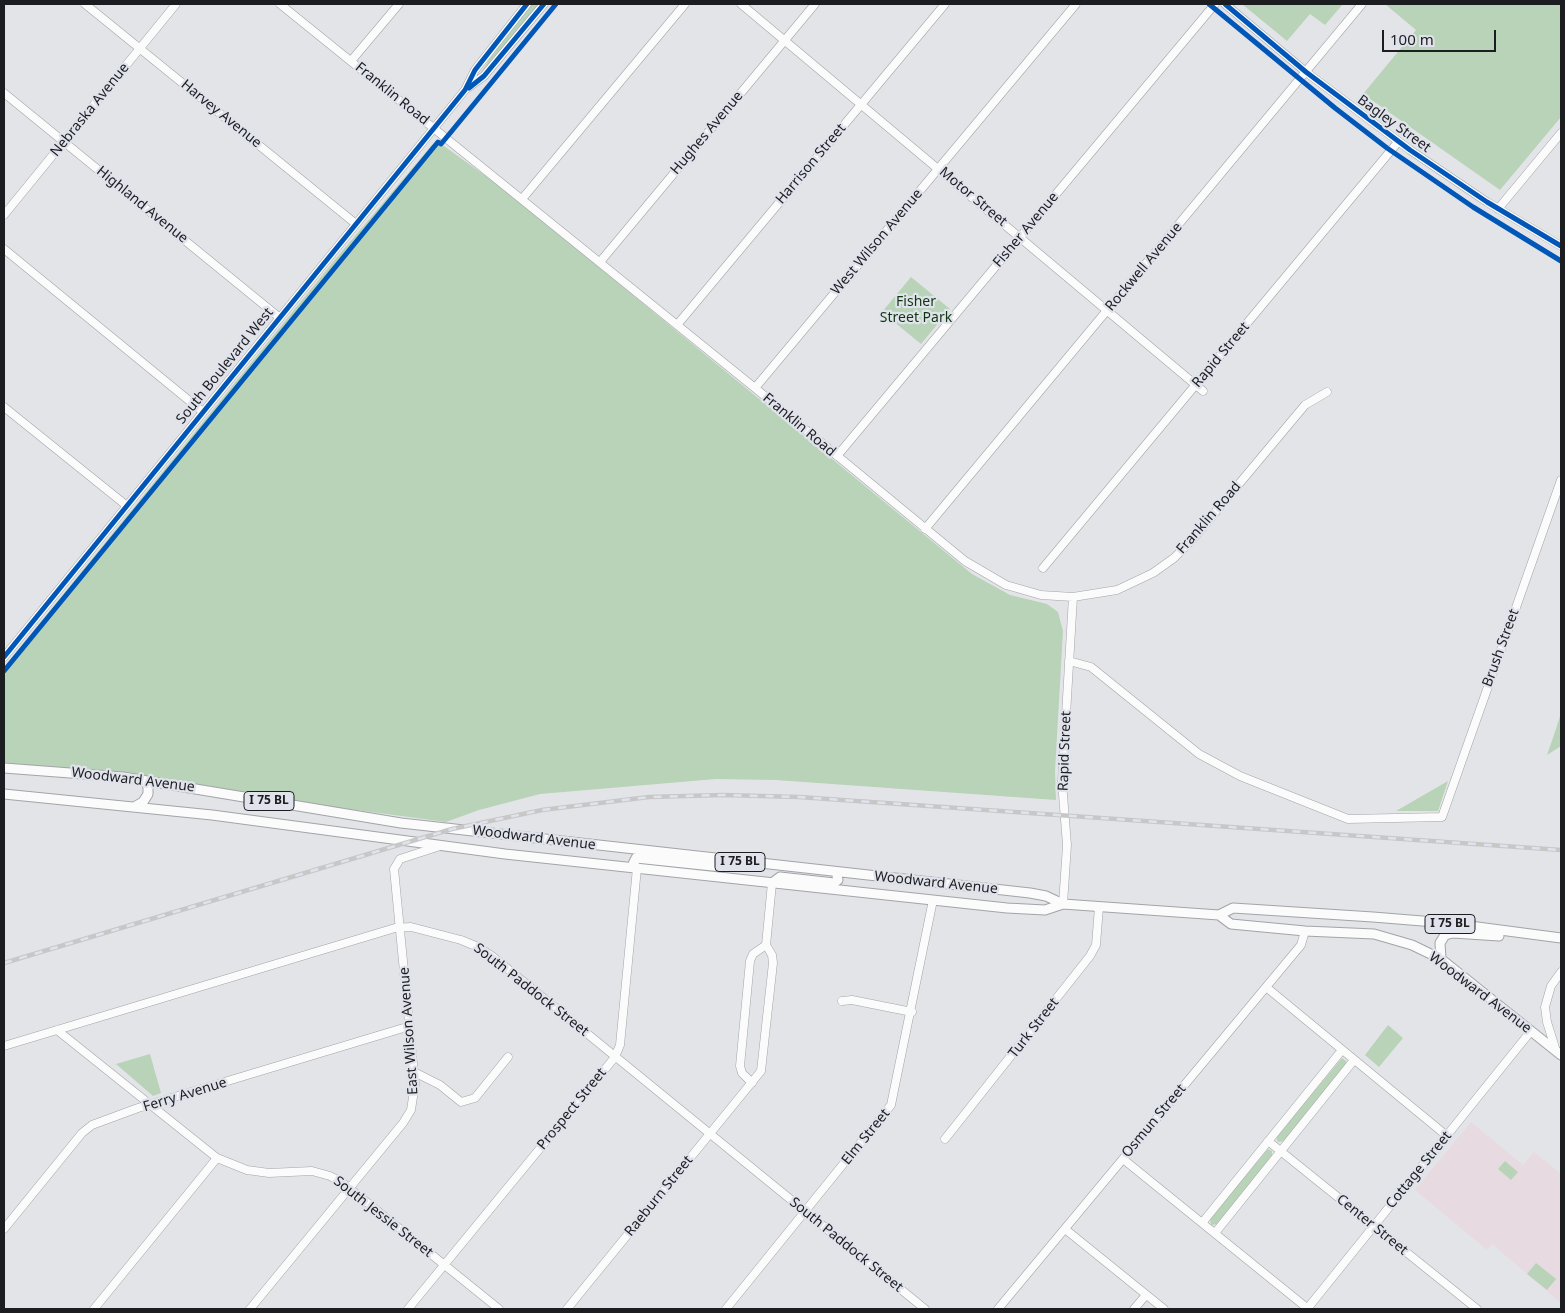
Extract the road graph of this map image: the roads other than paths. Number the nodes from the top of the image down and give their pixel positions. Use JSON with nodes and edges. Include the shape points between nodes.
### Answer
{"nodes":[{"id":1,"x":86,"y":4,"type":"edge"},
{"id":2,"x":176,"y":4,"type":"edge"},
{"id":3,"x":282,"y":4,"type":"edge"},
{"id":4,"x":399,"y":4,"type":"edge"},
{"id":5,"x":527,"y":4,"type":"edge"},
{"id":6,"x":544,"y":4,"type":"edge"},
{"id":7,"x":685,"y":4,"type":"edge"},
{"id":8,"x":741,"y":4,"type":"edge"},
{"id":9,"x":815,"y":4,"type":"edge"},
{"id":10,"x":945,"y":4,"type":"edge"},
{"id":11,"x":1076,"y":4,"type":"edge"},
{"id":12,"x":1215,"y":4,"type":"edge"},
{"id":13,"x":1225,"y":4,"type":"edge"},
{"id":14,"x":1362,"y":4,"type":"edge"},
{"id":15,"x":785,"y":40,"type":"junction"},
{"id":16,"x":140,"y":48,"type":"junction"},
{"id":17,"x":351,"y":62,"type":"junction"},
{"id":18,"x":1306,"y":72,"type":"junction"},
{"id":19,"x":465,"y":90,"type":"junction"},
{"id":20,"x":4,"y":93,"type":"edge"},
{"id":21,"x":862,"y":104,"type":"junction"},
{"id":22,"x":434,"y":128,"type":"junction"},
{"id":23,"x":1561,"y":133,"type":"edge"},
{"id":24,"x":64,"y":142,"type":"junction"},
{"id":25,"x":1398,"y":142,"type":"junction"},
{"id":26,"x":938,"y":168,"type":"junction"},
{"id":27,"x":522,"y":199,"type":"junction"},
{"id":28,"x":1498,"y":209,"type":"junction"},
{"id":29,"x":4,"y":215,"type":"edge"},
{"id":30,"x":356,"y":224,"type":"junction"},
{"id":31,"x":1020,"y":237,"type":"junction"},
{"id":32,"x":1561,"y":246,"type":"edge"},
{"id":33,"x":4,"y":249,"type":"edge"},
{"id":34,"x":600,"y":262,"type":"junction"},
{"id":35,"x":1108,"y":310,"type":"junction"},
{"id":36,"x":280,"y":318,"type":"junction"},
{"id":37,"x":677,"y":325,"type":"junction"},
{"id":38,"x":1196,"y":384,"type":"junction"},
{"id":39,"x":755,"y":388,"type":"junction"},
{"id":40,"x":1203,"y":391,"type":"dead end"},
{"id":41,"x":1327,"y":392,"type":"dead end"},
{"id":42,"x":4,"y":407,"type":"edge"},
{"id":43,"x":203,"y":412,"type":"junction"},
{"id":44,"x":837,"y":456,"type":"junction"},
{"id":45,"x":1561,"y":480,"type":"edge"},
{"id":46,"x":127,"y":506,"type":"junction"},
{"id":47,"x":925,"y":529,"type":"junction"},
{"id":48,"x":1043,"y":568,"type":"dead end"},
{"id":49,"x":1073,"y":597,"type":"junction"},
{"id":50,"x":4,"y":657,"type":"edge"},
{"id":51,"x":1069,"y":661,"type":"junction"},
{"id":52,"x":4,"y":768,"type":"edge"},
{"id":53,"x":143,"y":780,"type":"junction"},
{"id":54,"x":4,"y":794,"type":"edge"},
{"id":55,"x":133,"y":807,"type":"junction"},
{"id":56,"x":440,"y":846,"type":"junction"},
{"id":57,"x":738,"y":861,"type":"junction"},
{"id":58,"x":637,"y":868,"type":"junction"},
{"id":59,"x":836,"y":872,"type":"junction"},
{"id":60,"x":772,"y":883,"type":"junction"},
{"id":61,"x":933,"y":900,"type":"junction"},
{"id":62,"x":1063,"y":904,"type":"junction"},
{"id":63,"x":1099,"y":907,"type":"junction"},
{"id":64,"x":1219,"y":914,"type":"junction"},
{"id":65,"x":400,"y":927,"type":"junction"},
{"id":66,"x":1305,"y":931,"type":"junction"},
{"id":67,"x":1527,"y":934,"type":"junction"},
{"id":68,"x":1561,"y":938,"type":"edge"},
{"id":69,"x":766,"y":945,"type":"junction"},
{"id":70,"x":1441,"y":959,"type":"junction"},
{"id":71,"x":1561,"y":972,"type":"edge"},
{"id":72,"x":1266,"y":987,"type":"junction"},
{"id":73,"x":842,"y":1001,"type":"dead end"},
{"id":74,"x":912,"y":1012,"type":"junction"},
{"id":75,"x":410,"y":1026,"type":"junction"},
{"id":76,"x":57,"y":1030,"type":"junction"},
{"id":77,"x":1531,"y":1031,"type":"junction"},
{"id":78,"x":4,"y":1046,"type":"edge"},
{"id":79,"x":1342,"y":1050,"type":"junction"},
{"id":80,"x":1558,"y":1053,"type":"edge"},
{"id":81,"x":508,"y":1057,"type":"dead end"},
{"id":82,"x":615,"y":1057,"type":"junction"},
{"id":83,"x":1354,"y":1060,"type":"junction"},
{"id":84,"x":414,"y":1072,"type":"junction"},
{"id":85,"x":752,"y":1083,"type":"junction"},
{"id":86,"x":150,"y":1105,"type":"junction"},
{"id":87,"x":710,"y":1134,"type":"junction"},
{"id":88,"x":1447,"y":1136,"type":"junction"},
{"id":89,"x":945,"y":1139,"type":"dead end"},
{"id":90,"x":1268,"y":1141,"type":"junction"},
{"id":91,"x":1280,"y":1151,"type":"junction"},
{"id":92,"x":217,"y":1158,"type":"junction"},
{"id":93,"x":1123,"y":1159,"type":"junction"},
{"id":94,"x":350,"y":1187,"type":"junction"},
{"id":95,"x":806,"y":1212,"type":"junction"},
{"id":96,"x":1202,"y":1223,"type":"junction"},
{"id":97,"x":1374,"y":1226,"type":"junction"},
{"id":98,"x":4,"y":1228,"type":"edge"},
{"id":99,"x":1065,"y":1228,"type":"junction"},
{"id":100,"x":1214,"y":1233,"type":"junction"},
{"id":101,"x":444,"y":1265,"type":"junction"},
{"id":102,"x":1146,"y":1295,"type":"junction"},
{"id":103,"x":1310,"y":1308,"type":"edge"},
{"id":104,"x":94,"y":1309,"type":"edge"},
{"id":105,"x":250,"y":1309,"type":"edge"},
{"id":106,"x":408,"y":1309,"type":"edge"},
{"id":107,"x":499,"y":1309,"type":"edge"},
{"id":108,"x":567,"y":1309,"type":"edge"},
{"id":109,"x":726,"y":1309,"type":"edge"},
{"id":110,"x":925,"y":1309,"type":"edge"},
{"id":111,"x":998,"y":1309,"type":"edge"},
{"id":112,"x":1134,"y":1309,"type":"edge"},
{"id":113,"x":1164,"y":1309,"type":"edge"},
{"id":114,"x":1477,"y":1309,"type":"edge"}],
"edges":[{"from":1,"to":16,"type":"street","name":"Harvey Avenue"},
{"from":2,"to":16,"type":"street","name":"Nebraska Avenue"},
{"from":3,"to":17,"type":"street","name":"Franklin Road"},
{"from":4,"to":17,"type":"street"},
{"from":5,"to":19,"type":"street","name":"South Boulevard West","via":[[480,64]]},
{"from":6,"to":19,"type":"street","name":"South Boulevard West","via":[[484,76]]},
{"from":7,"to":27,"type":"street"},
{"from":8,"to":15,"type":"street","name":"Motor Street"},
{"from":9,"to":15,"type":"street","name":"Hughes Avenue"},
{"from":10,"to":21,"type":"street","name":"Harrison Street"},
{"from":11,"to":26,"type":"street","name":"West Wilson Avenue"},
{"from":12,"to":31,"type":"street","name":"Fisher Avenue"},
{"from":13,"to":18,"type":"street","name":"Bagley Street"},
{"from":14,"to":18,"type":"street","name":"Rockwell Avenue"},
{"from":15,"to":21,"type":"street","name":"Motor Street"},
{"from":15,"to":34,"type":"street","name":"Hughes Avenue"},
{"from":16,"to":24,"type":"street","name":"Nebraska Avenue"},
{"from":16,"to":30,"type":"street","name":"Harvey Avenue"},
{"from":17,"to":22,"type":"street","name":"Franklin Road"},
{"from":18,"to":25,"type":"street","name":"Bagley Street"},
{"from":18,"to":35,"type":"street","name":"Rockwell Avenue"},
{"from":19,"to":22,"type":"street","name":"South Boulevard West"},
{"from":20,"to":24,"type":"street","name":"Highland Avenue"},
{"from":21,"to":26,"type":"street","name":"Motor Street"},
{"from":21,"to":37,"type":"street","name":"Harrison Street"},
{"from":22,"to":27,"type":"street","name":"Franklin Road"},
{"from":22,"to":30,"type":"street","name":"South Boulevard West"},
{"from":23,"to":28,"type":"street"},
{"from":24,"to":29,"type":"street","name":"Nebraska Avenue"},
{"from":24,"to":36,"type":"street","name":"Highland Avenue"},
{"from":25,"to":28,"type":"street","name":"Bagley Street"},
{"from":25,"to":38,"type":"street","name":"Rapid Street"},
{"from":26,"to":31,"type":"street","name":"Motor Street"},
{"from":26,"to":39,"type":"street","name":"West Wilson Avenue"},
{"from":27,"to":34,"type":"street","name":"Franklin Road"},
{"from":28,"to":32,"type":"street","name":"Bagley Street"},
{"from":30,"to":36,"type":"street","name":"South Boulevard West"},
{"from":31,"to":35,"type":"street","name":"Motor Street"},
{"from":31,"to":44,"type":"street","name":"Fisher Avenue"},
{"from":33,"to":43,"type":"street"},
{"from":34,"to":37,"type":"street","name":"Franklin Road"},
{"from":35,"to":38,"type":"street","name":"Motor Street"},
{"from":35,"to":47,"type":"street","name":"Rockwell Avenue"},
{"from":36,"to":43,"type":"street","name":"South Boulevard West"},
{"from":37,"to":39,"type":"street","name":"Franklin Road"},
{"from":38,"to":40,"type":"street","name":"Motor Street"},
{"from":38,"to":48,"type":"street","name":"Rapid Street"},
{"from":39,"to":44,"type":"street","name":"Franklin Road"},
{"from":41,"to":49,"type":"street","name":"Franklin Road","via":[[1305,405],[1174,558],[1129,585],[1104,593]]},
{"from":42,"to":46,"type":"street"},
{"from":43,"to":46,"type":"street","name":"South Boulevard West"},
{"from":44,"to":47,"type":"street","name":"Franklin Road"},
{"from":45,"to":51,"type":"street","name":"Brush Street","via":[[1442,817],[1348,819],[1212,762],[1190,748],[1095,669]]},
{"from":46,"to":50,"type":"street","name":"South Boulevard West"},
{"from":47,"to":49,"type":"street","name":"Franklin Road","via":[[971,566],[997,582],[1034,594]]},
{"from":49,"to":51,"type":"street","name":"Rapid Street"},
{"from":51,"to":62,"type":"street","name":"Rapid Street","via":[[1062,782],[1067,840]]},
{"from":52,"to":53,"type":"main road","name":"Woodward Avenue","number":"I 75 BL"},
{"from":53,"to":55,"type":"main road","via":[[148,786],[148,794],[143,802]]},
{"from":53,"to":57,"type":"main road","name":"Woodward Avenue","number":"I 75 BL","via":[[401,823]]},
{"from":54,"to":55,"type":"main road","name":"Woodward Avenue","number":"I 75 BL"},
{"from":55,"to":56,"type":"main road","name":"Woodward Avenue","number":"I 75 BL"},
{"from":56,"to":58,"type":"main road","name":"Woodward Avenue","number":"I 75 BL"},
{"from":56,"to":65,"type":"street","name":"East Wilson Avenue","via":[[400,859],[395,866]]},
{"from":57,"to":58,"type":"main road","via":[[722,867],[636,858],[633,864]]},
{"from":57,"to":59,"type":"main road","name":"Woodward Avenue","number":"I 75 BL"},
{"from":58,"to":60,"type":"main road","name":"Woodward Avenue","number":"I 75 BL"},
{"from":58,"to":82,"type":"street","name":"Prospect Street","via":[[620,1045]]},
{"from":59,"to":60,"type":"main road","via":[[838,880],[834,883],[780,877]]},
{"from":59,"to":62,"type":"main road","name":"Woodward Avenue","number":"I 75 BL","via":[[1030,893]]},
{"from":60,"to":61,"type":"main road","name":"Woodward Avenue","number":"I 75 BL"},
{"from":60,"to":69,"type":"street","name":"Raeburn Street"},
{"from":61,"to":62,"type":"main road","name":"Woodward Avenue","number":"I 75 BL","via":[[1045,910]]},
{"from":61,"to":74,"type":"street","name":"Elm Street"},
{"from":62,"to":63,"type":"main road","name":"Woodward Avenue","number":"I 75 BL"},
{"from":63,"to":64,"type":"main road","name":"Woodward Avenue","number":"I 75 BL"},
{"from":63,"to":89,"type":"street","name":"Turk Street","via":[[1092,953]]},
{"from":64,"to":66,"type":"main road","name":"Woodward Avenue","number":"I 75 BL","via":[[1231,924]]},
{"from":64,"to":67,"type":"main road","name":"Woodward Avenue","number":"I 75 BL","via":[[1234,908],[1446,923]]},
{"from":65,"to":75,"type":"street","name":"East Wilson Avenue"},
{"from":65,"to":76,"type":"street","name":"South Paddock Street"},
{"from":65,"to":82,"type":"street","name":"South Paddock Street","via":[[424,930],[478,947]]},
{"from":66,"to":70,"type":"main road","name":"Woodward Avenue","number":"I 75 BL","via":[[1385,936]]},
{"from":66,"to":72,"type":"street","name":"Osmun Street","via":[[1301,945]]},
{"from":67,"to":68,"type":"main road","name":"Woodward Avenue","number":"I 75 BL"},
{"from":67,"to":70,"type":"main road","via":[[1445,935],[1440,943]]},
{"from":69,"to":85,"type":"street","name":"Raeburn Street","via":[[773,963],[763,1065]]},
{"from":69,"to":85,"type":"street","via":[[751,956],[749,970],[740,1066]]},
{"from":70,"to":77,"type":"main road","name":"Woodward Avenue","number":"I 75 BL"},
{"from":71,"to":80,"type":"street","via":[[1551,986],[1546,1007],[1547,1022]]},
{"from":72,"to":79,"type":"street"},
{"from":72,"to":93,"type":"street","name":"Osmun Street"},
{"from":73,"to":74,"type":"street","via":[[852,1000]]},
{"from":74,"to":95,"type":"street","name":"Elm Street","via":[[892,1105]]},
{"from":75,"to":84,"type":"street","name":"East Wilson Avenue"},
{"from":75,"to":86,"type":"street","name":"Ferry Avenue"},
{"from":76,"to":78,"type":"street","name":"South Paddock Street"},
{"from":76,"to":86,"type":"street","name":"South Jessie Street"},
{"from":77,"to":80,"type":"main road","name":"Woodward Avenue","number":"I 75 BL"},
{"from":77,"to":88,"type":"street","name":"Cottage Street"},
{"from":79,"to":83,"type":"street"},
{"from":79,"to":90,"type":"street"},
{"from":81,"to":84,"type":"street","via":[[475,1098],[461,1102],[440,1085]]},
{"from":82,"to":87,"type":"street","name":"South Paddock Street"},
{"from":82,"to":101,"type":"street","name":"Prospect Street"},
{"from":83,"to":88,"type":"street"},
{"from":83,"to":91,"type":"street"},
{"from":84,"to":94,"type":"street","name":"East Wilson Avenue","via":[[415,1095],[408,1114]]},
{"from":85,"to":87,"type":"street","name":"Raeburn Street"},
{"from":86,"to":92,"type":"street","name":"South Jessie Street"},
{"from":86,"to":98,"type":"street","name":"Ferry Avenue","via":[[96,1123],[85,1130]]},
{"from":87,"to":95,"type":"street","name":"South Paddock Street"},
{"from":87,"to":108,"type":"street","name":"Raeburn Street"},
{"from":88,"to":97,"type":"street","name":"Cottage Street"},
{"from":90,"to":91,"type":"street","name":"Center Street"},
{"from":90,"to":96,"type":"street"},
{"from":91,"to":97,"type":"street","name":"Center Street"},
{"from":91,"to":100,"type":"street"},
{"from":92,"to":94,"type":"street","name":"South Jessie Street","via":[[258,1172],[316,1172]]},
{"from":92,"to":104,"type":"street"},
{"from":93,"to":96,"type":"street"},
{"from":93,"to":99,"type":"street","name":"Osmun Street"},
{"from":94,"to":101,"type":"street","name":"South Jessie Street"},
{"from":94,"to":105,"type":"street","name":"East Wilson Avenue"},
{"from":95,"to":109,"type":"street","name":"Elm Street"},
{"from":95,"to":110,"type":"street","name":"South Paddock Street"},
{"from":96,"to":100,"type":"street"},
{"from":97,"to":103,"type":"street","name":"Cottage Street"},
{"from":97,"to":114,"type":"street","name":"Center Street"},
{"from":99,"to":102,"type":"street"},
{"from":99,"to":111,"type":"street","name":"Osmun Street"},
{"from":100,"to":103,"type":"street"},
{"from":101,"to":106,"type":"street","name":"Prospect Street"},
{"from":101,"to":107,"type":"street","name":"South Jessie Street"},
{"from":102,"to":112,"type":"street"},
{"from":102,"to":113,"type":"street"}]}
